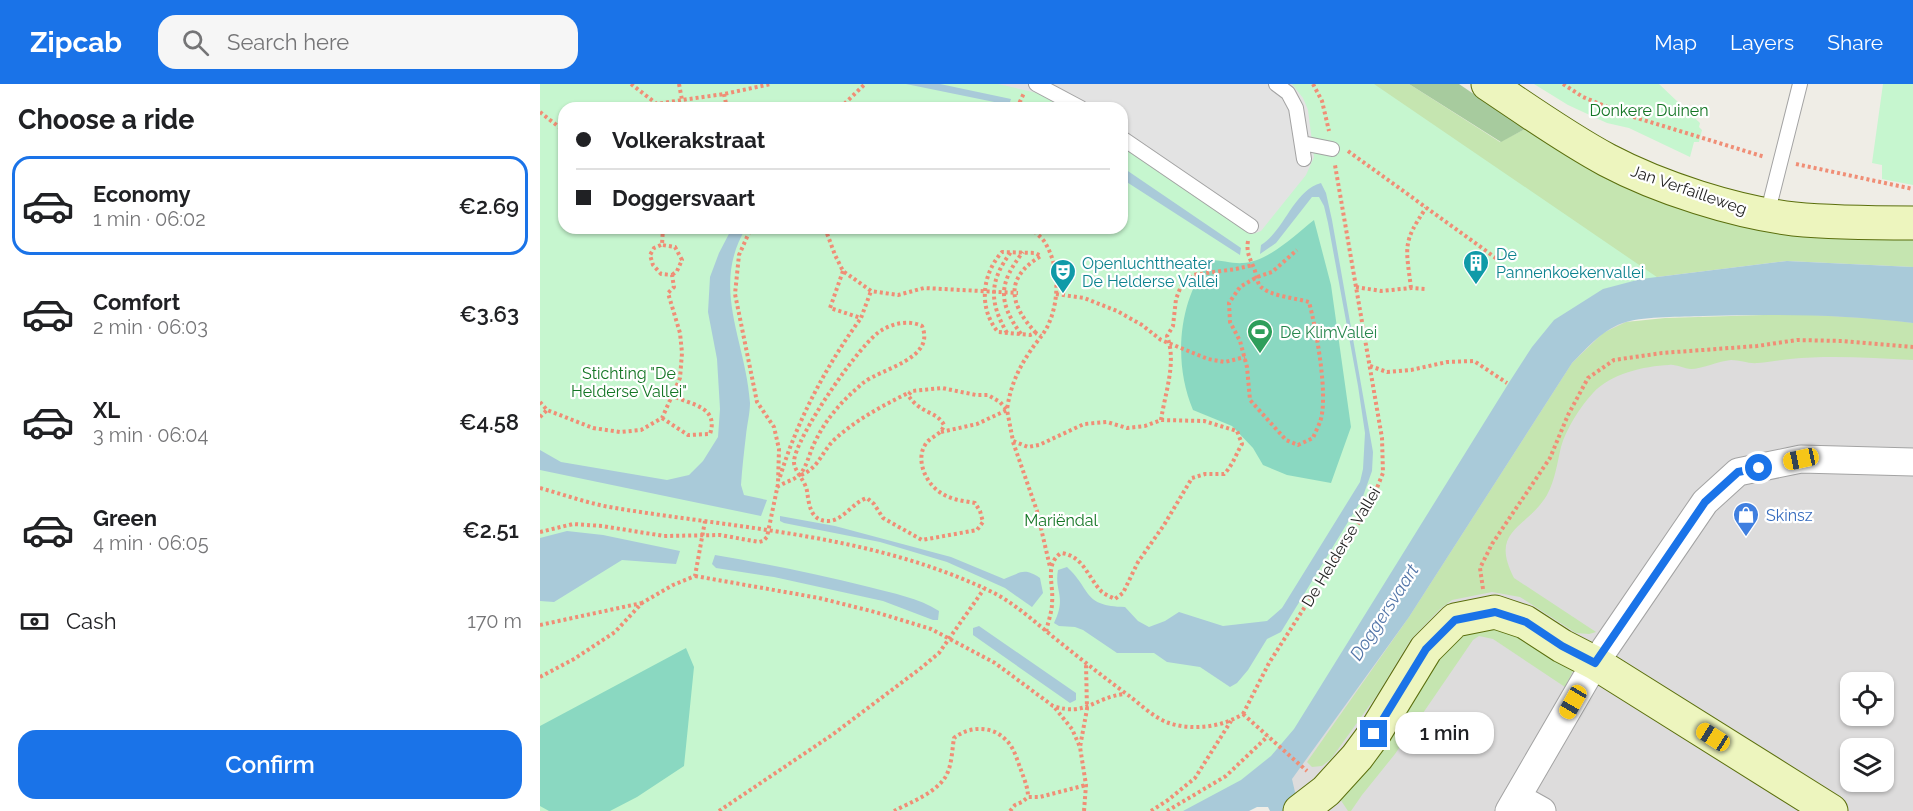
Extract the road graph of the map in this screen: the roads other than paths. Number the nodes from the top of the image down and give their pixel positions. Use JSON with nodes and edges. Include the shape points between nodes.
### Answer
{"nodes":[{"id":1,"x":1036,"y":84,"type":"edge"},
{"id":2,"x":1276,"y":84,"type":"edge"},
{"id":3,"x":1488,"y":84,"type":"edge"},
{"id":4,"x":1800,"y":84,"type":"edge"},
{"id":5,"x":1070,"y":102,"type":"edge"},
{"id":6,"x":1128,"y":142,"type":"edge"},
{"id":7,"x":1302,"y":143,"type":"junction"},
{"id":8,"x":1331,"y":144,"type":"road end"},
{"id":9,"x":1304,"y":159,"type":"dead end"},
{"id":10,"x":1767,"y":214,"type":"junction"},
{"id":11,"x":1913,"y":223,"type":"edge"},
{"id":12,"x":1251,"y":226,"type":"road end"},
{"id":13,"x":1913,"y":462,"type":"edge"},
{"id":14,"x":1595,"y":663,"type":"junction"},
{"id":15,"x":1308,"y":794,"type":"edge"},
{"id":16,"x":1513,"y":804,"type":"edge"},
{"id":17,"x":1542,"y":811,"type":"edge"},
{"id":18,"x":1832,"y":811,"type":"edge"}],
"edges":[{"from":1,"to":5,"type":"lane"},
{"from":2,"to":7,"type":"lane","via":[[1288,93],[1296,108]]},
{"from":3,"to":10,"type":"street","name":"Jan Verfailleweg","via":[[1608,160],[1654,181]]},
{"from":4,"to":10,"type":"lane"},
{"from":6,"to":12,"type":"lane"},
{"from":7,"to":8,"type":"lane"},
{"from":7,"to":9,"type":"lane"},
{"from":10,"to":11,"type":"street","name":"Jan Verfailleweg","via":[[1835,222]]},
{"from":13,"to":14,"type":"street","via":[[1801,459],[1738,472],[1705,502]]},
{"from":14,"to":15,"type":"street","via":[[1526,622],[1495,612],[1455,620],[1426,649],[1357,757]]},
{"from":14,"to":16,"type":"street"},
{"from":14,"to":18,"type":"street"},
{"from":16,"to":17,"type":"street"}]}
